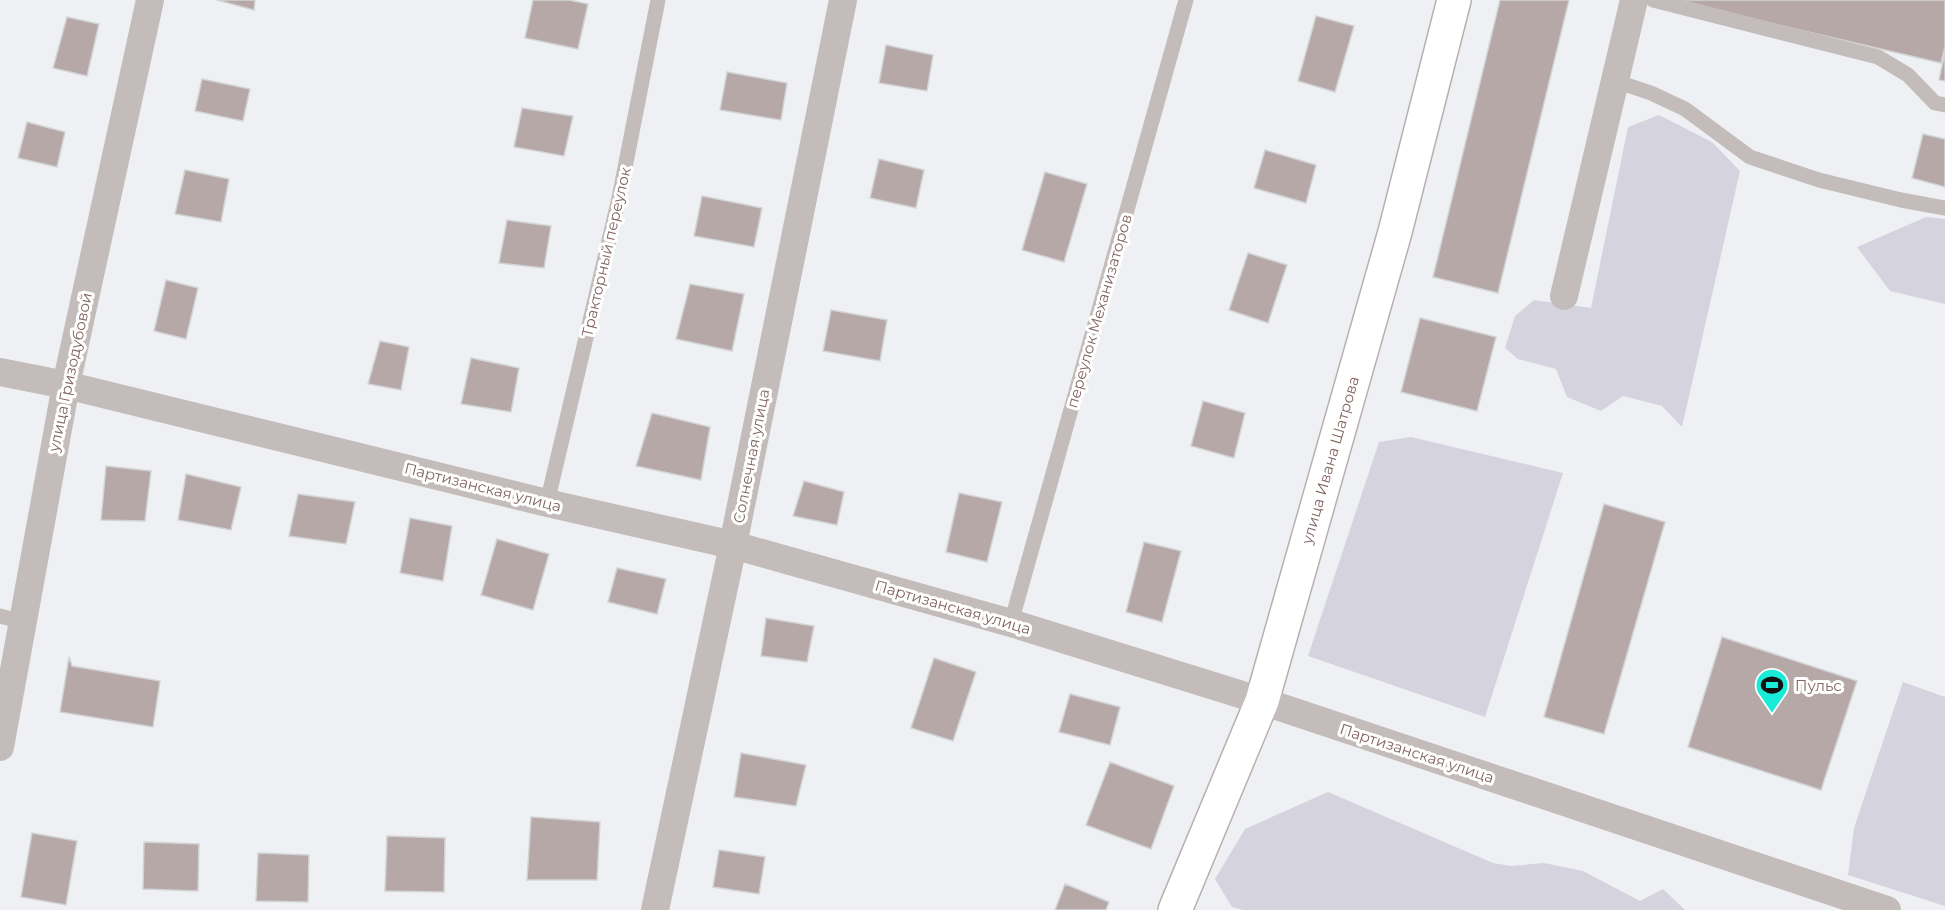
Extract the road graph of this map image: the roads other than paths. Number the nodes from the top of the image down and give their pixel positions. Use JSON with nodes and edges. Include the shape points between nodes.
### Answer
{"nodes":[{"id":1,"x":150,"y":0,"type":"edge"},
{"id":2,"x":657,"y":0,"type":"edge"},
{"id":3,"x":843,"y":0,"type":"edge"},
{"id":4,"x":1186,"y":0,"type":"edge"},
{"id":5,"x":1454,"y":0,"type":"edge"},
{"id":6,"x":1634,"y":0,"type":"edge"},
{"id":7,"x":1653,"y":0,"type":"edge"},
{"id":8,"x":1615,"y":81,"type":"junction"},
{"id":9,"x":1945,"y":105,"type":"edge"},
{"id":10,"x":1945,"y":207,"type":"edge"},
{"id":11,"x":1564,"y":296,"type":"dead end"},
{"id":12,"x":0,"y":372,"type":"edge"},
{"id":13,"x":66,"y":385,"type":"junction"},
{"id":14,"x":547,"y":503,"type":"junction"},
{"id":15,"x":733,"y":545,"type":"junction"},
{"id":16,"x":11,"y":619,"type":"edge"},
{"id":17,"x":1011,"y":623,"type":"junction"},
{"id":18,"x":1262,"y":701,"type":"junction"},
{"id":19,"x":0,"y":747,"type":"edge"},
{"id":20,"x":1180,"y":909,"type":"edge"},
{"id":21,"x":655,"y":910,"type":"edge"},
{"id":22,"x":1887,"y":910,"type":"edge"}],
"edges":[{"from":1,"to":13,"type":"street","name":"улица Гризодубовой"},
{"from":2,"to":14,"type":"lane","name":"Тракторный переулок","via":[[619,198]]},
{"from":3,"to":15,"type":"street","name":"Солнечная улица"},
{"from":4,"to":17,"type":"lane","name":"переулок Механизаторов"},
{"from":5,"to":18,"type":"main road","name":"улица Ивана Шатрова","via":[[1395,232]]},
{"from":6,"to":8,"type":"street"},
{"from":7,"to":9,"type":"lane","via":[[1878,57],[1908,75],[1935,103]]},
{"from":8,"to":10,"type":"lane","via":[[1685,109],[1750,157],[1819,180]]},
{"from":8,"to":11,"type":"street"},
{"from":12,"to":13,"type":"street","name":"Партизанская улица"},
{"from":13,"to":14,"type":"street","name":"Партизанская улица"},
{"from":13,"to":16,"type":"street","name":"улица Гризодубовой"},
{"from":14,"to":15,"type":"street","name":"Партизанская улица"},
{"from":15,"to":17,"type":"street","name":"Партизанская улица"},
{"from":15,"to":21,"type":"street","name":"Солнечная улица"},
{"from":16,"to":19,"type":"street","name":"улица Гризодубовой"},
{"from":17,"to":18,"type":"street","name":"Партизанская улица"},
{"from":18,"to":20,"type":"main road","name":"улица Ивана Шатрова"},
{"from":18,"to":22,"type":"street","name":"Партизанская улица"}]}
